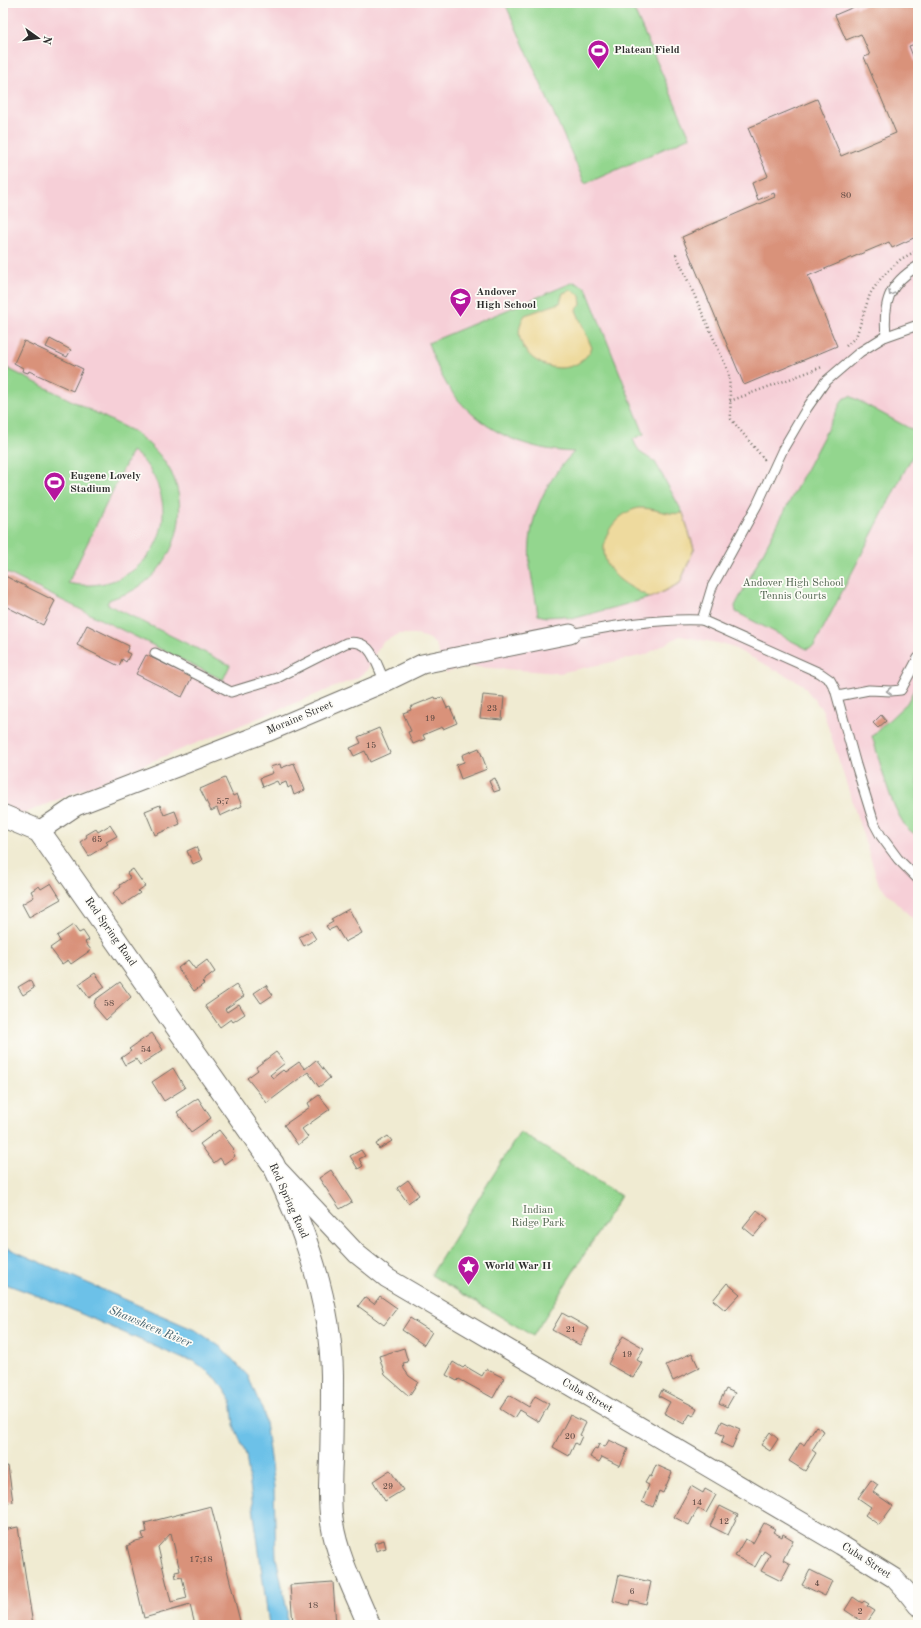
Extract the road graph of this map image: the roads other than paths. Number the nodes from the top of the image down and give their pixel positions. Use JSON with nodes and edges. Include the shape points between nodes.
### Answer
{"nodes":[{"id":1,"x":918,"y":266,"type":"edge"},
{"id":2,"x":918,"y":325,"type":"edge"},
{"id":3,"x":886,"y":336,"type":"junction"},
{"id":4,"x":702,"y":620,"type":"junction"},
{"id":5,"x":570,"y":634,"type":"joint"},
{"id":6,"x":155,"y":653,"type":"dead end"},
{"id":7,"x":918,"y":658,"type":"edge"},
{"id":8,"x":385,"y":682,"type":"junction"},
{"id":9,"x":838,"y":696,"type":"junction"},
{"id":10,"x":3,"y":816,"type":"edge"},
{"id":11,"x":39,"y":831,"type":"junction"},
{"id":12,"x":918,"y":879,"type":"edge"},
{"id":13,"x":273,"y":1164,"type":"junction"},
{"id":14,"x":918,"y":1606,"type":"edge"},
{"id":15,"x":369,"y":1625,"type":"edge"}],
"edges":[{"from":1,"to":3,"type":"lane","one_way":true,"via":[[907,273],[890,293],[885,306]]},
{"from":2,"to":3,"type":"lane"},
{"from":3,"to":4,"type":"lane","via":[[860,352],[825,382],[807,408],[712,587]]},
{"from":4,"to":5,"type":"lane","via":[[628,623]]},
{"from":4,"to":9,"type":"lane","via":[[826,676]]},
{"from":5,"to":8,"type":"street","name":"Moraine Street","via":[[422,664]]},
{"from":6,"to":8,"type":"lane","via":[[231,692],[277,678],[346,643],[355,642],[368,647]]},
{"from":7,"to":9,"type":"lane","one_way":true,"via":[[901,690],[869,690]]},
{"from":8,"to":11,"type":"street","name":"Moraine Street","via":[[267,732],[76,806]]},
{"from":9,"to":12,"type":"lane","via":[[874,823],[898,859]]},
{"from":10,"to":11,"type":"main road"},
{"from":11,"to":13,"type":"main road","name":"Red Spring Road"},
{"from":13,"to":14,"type":"street","name":"Cuba Street","via":[[357,1254],[386,1278],[841,1545],[894,1578]]},
{"from":13,"to":15,"type":"main road","name":"Red Spring Road","via":[[311,1253],[326,1313],[332,1373],[332,1523],[338,1547]]}]}
